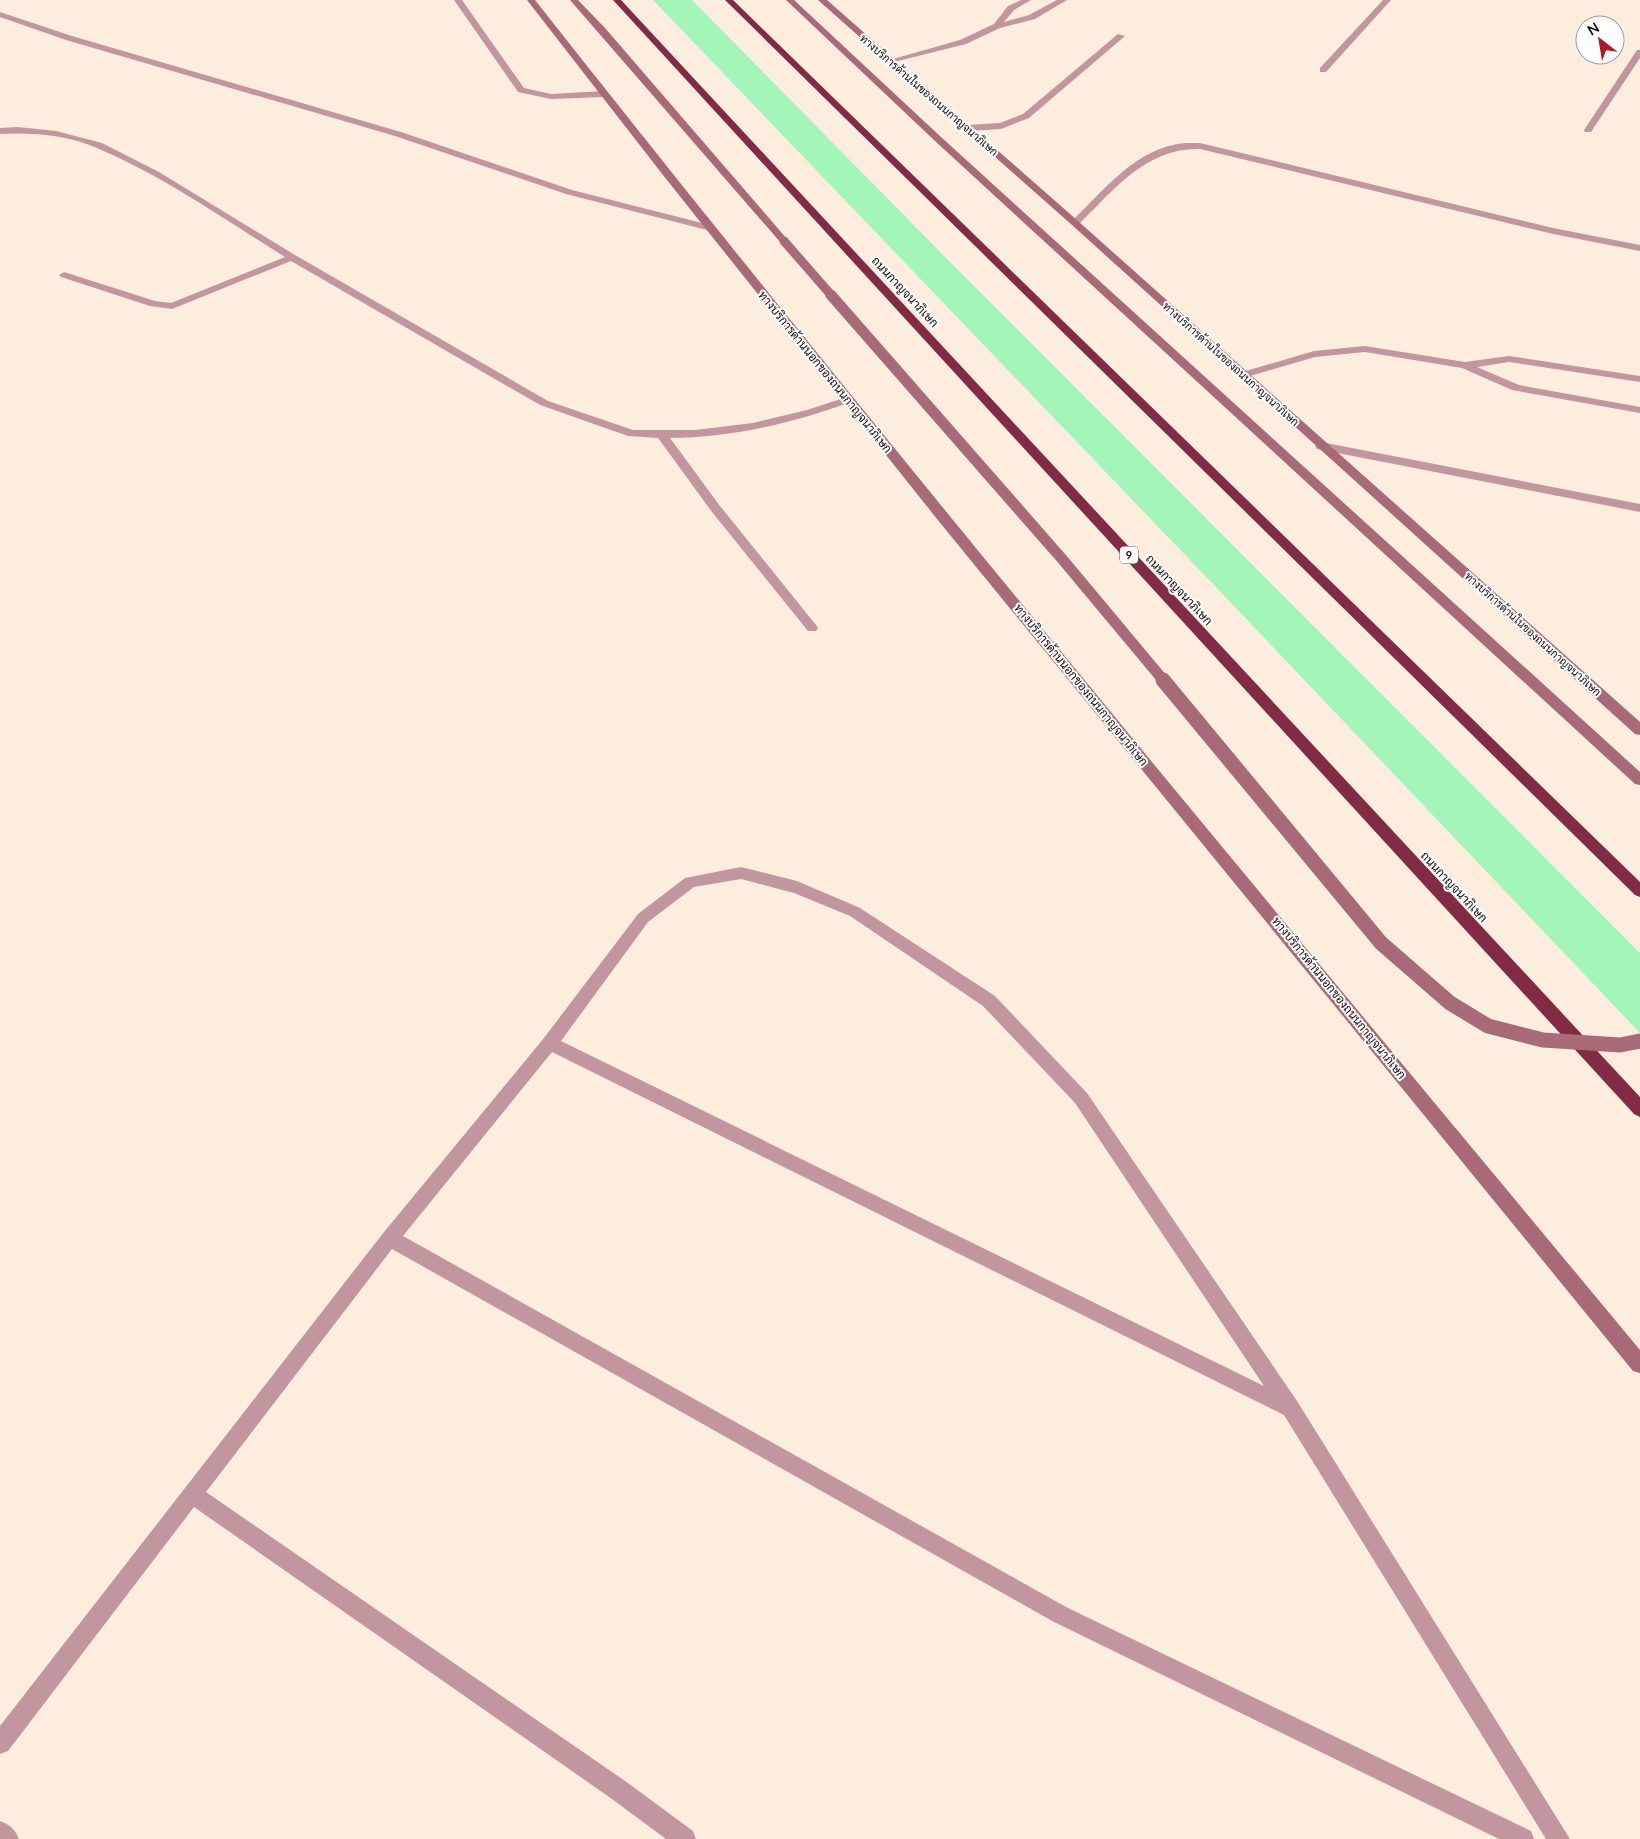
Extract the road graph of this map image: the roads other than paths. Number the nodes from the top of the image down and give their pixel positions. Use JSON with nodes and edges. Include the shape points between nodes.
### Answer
{"nodes":[{"id":1,"x":458,"y":0,"type":"edge"},
{"id":2,"x":531,"y":0,"type":"edge"},
{"id":3,"x":574,"y":0,"type":"edge"},
{"id":4,"x":617,"y":0,"type":"edge"},
{"id":5,"x":729,"y":0,"type":"edge"},
{"id":6,"x":790,"y":0,"type":"edge"},
{"id":7,"x":822,"y":0,"type":"edge"},
{"id":8,"x":1027,"y":0,"type":"edge"},
{"id":9,"x":1063,"y":0,"type":"edge"},
{"id":10,"x":1387,"y":0,"type":"edge"},
{"id":11,"x":0,"y":14,"type":"edge"},
{"id":12,"x":997,"y":26,"type":"junction"},
{"id":13,"x":1121,"y":36,"type":"dead end"},
{"id":14,"x":1640,"y":52,"type":"edge"},
{"id":15,"x":890,"y":61,"type":"junction"},
{"id":16,"x":1323,"y":70,"type":"dead end"},
{"id":17,"x":604,"y":94,"type":"junction"},
{"id":18,"x":967,"y":128,"type":"junction"},
{"id":19,"x":1588,"y":130,"type":"dead end"},
{"id":20,"x":0,"y":131,"type":"edge"},
{"id":21,"x":1075,"y":223,"type":"junction"},
{"id":22,"x":707,"y":227,"type":"junction"},
{"id":23,"x":1640,"y":248,"type":"edge"},
{"id":24,"x":292,"y":257,"type":"junction"},
{"id":25,"x":64,"y":275,"type":"dead end"},
{"id":26,"x":1465,"y":365,"type":"junction"},
{"id":27,"x":1243,"y":375,"type":"junction"},
{"id":28,"x":1640,"y":379,"type":"edge"},
{"id":29,"x":847,"y":400,"type":"junction"},
{"id":30,"x":1640,"y":410,"type":"edge"},
{"id":31,"x":662,"y":435,"type":"junction"},
{"id":32,"x":1322,"y":446,"type":"junction"},
{"id":33,"x":1640,"y":508,"type":"edge"},
{"id":34,"x":812,"y":628,"type":"dead end"},
{"id":35,"x":1640,"y":730,"type":"edge"},
{"id":36,"x":1640,"y":780,"type":"edge"},
{"id":37,"x":1640,"y":891,"type":"edge"},
{"id":38,"x":1640,"y":1041,"type":"edge"},
{"id":39,"x":550,"y":1043,"type":"junction"},
{"id":40,"x":1640,"y":1109,"type":"edge"},
{"id":41,"x":390,"y":1238,"type":"junction"},
{"id":42,"x":1640,"y":1364,"type":"edge"},
{"id":43,"x":1290,"y":1408,"type":"junction"},
{"id":44,"x":192,"y":1494,"type":"junction"},
{"id":45,"x":0,"y":1743,"type":"edge"},
{"id":46,"x":0,"y":1832,"type":"edge"},
{"id":47,"x":8,"y":1839,"type":"edge"},
{"id":48,"x":685,"y":1839,"type":"edge"},
{"id":49,"x":1523,"y":1839,"type":"edge"},
{"id":50,"x":1559,"y":1839,"type":"edge"}],
"edges":[{"from":1,"to":17,"type":"street","via":[[521,90],[543,96]]},
{"from":2,"to":17,"type":"main road","name":"ทางบริการด้านนอกของถนนกาญจนาภิเษก"},
{"from":3,"to":38,"type":"main road","bridge":true,"via":[[1056,552],[1381,943],[1450,1004],[1488,1026],[1543,1040],[1620,1045]]},
{"from":4,"to":40,"type":"highway","name":"ถนนกาญจนาภิเษก","number":"9"},
{"from":5,"to":37,"type":"highway"},
{"from":6,"to":36,"type":"main road"},
{"from":7,"to":15,"type":"main road","name":"ทางบริการด้านในของถนนกาญจนาภิเษก"},
{"from":8,"to":12,"type":"street","via":[[1011,8]]},
{"from":9,"to":12,"type":"street","via":[[1032,17]]},
{"from":10,"to":16,"type":"street"},
{"from":11,"to":22,"type":"street","via":[[69,38],[398,134],[569,192]]},
{"from":12,"to":15,"type":"street","via":[[963,42]]},
{"from":13,"to":18,"type":"street","via":[[1026,116],[1001,126]]},
{"from":14,"to":19,"type":"street"},
{"from":15,"to":18,"type":"main road","name":"ทางบริการด้านในของถนนกาญจนาภิเษก"},
{"from":17,"to":22,"type":"main road","name":"ทางบริการด้านนอกของถนนกาญจนาภิเษก"},
{"from":18,"to":21,"type":"main road","name":"ทางบริการด้านในของถนนกาญจนาภิเษก"},
{"from":20,"to":24,"type":"street","via":[[56,134],[99,145],[156,174]]},
{"from":21,"to":23,"type":"street","via":[[1131,170],[1153,155],[1177,146],[1200,146]]},
{"from":21,"to":27,"type":"main road","name":"ทางบริการด้านในของถนนกาญจนาภิเษก"},
{"from":22,"to":29,"type":"main road","name":"ทางบริการด้านนอกของถนนกาญจนาภิเษก"},
{"from":24,"to":25,"type":"street","via":[[172,306],[154,304]]},
{"from":24,"to":31,"type":"street","via":[[544,403],[632,434]]},
{"from":26,"to":27,"type":"street","via":[[1365,349],[1314,354]]},
{"from":26,"to":28,"type":"street","via":[[1509,359]]},
{"from":26,"to":30,"type":"street","via":[[1516,388]]},
{"from":27,"to":32,"type":"main road","name":"ทางบริการด้านในของถนนกาญจนาภิเษก"},
{"from":29,"to":31,"type":"street","via":[[753,426]]},
{"from":29,"to":42,"type":"main road","name":"ทางบริการด้านนอกของถนนกาญจนาภิเษก"},
{"from":31,"to":34,"type":"street","via":[[716,509]]},
{"from":32,"to":33,"type":"street"},
{"from":32,"to":35,"type":"main road","name":"ทางบริการด้านในของถนนกาญจนาภิเษก"},
{"from":39,"to":41,"type":"street"},
{"from":39,"to":43,"type":"street"},
{"from":39,"to":43,"type":"street","via":[[643,918],[690,882],[741,873],[797,887],[855,912],[989,1001],[1081,1098]]},
{"from":41,"to":44,"type":"street"},
{"from":41,"to":49,"type":"street","via":[[1061,1615]]},
{"from":43,"to":50,"type":"street"},
{"from":44,"to":45,"type":"street"},
{"from":44,"to":48,"type":"street"},
{"from":46,"to":47,"type":"street"}]}
